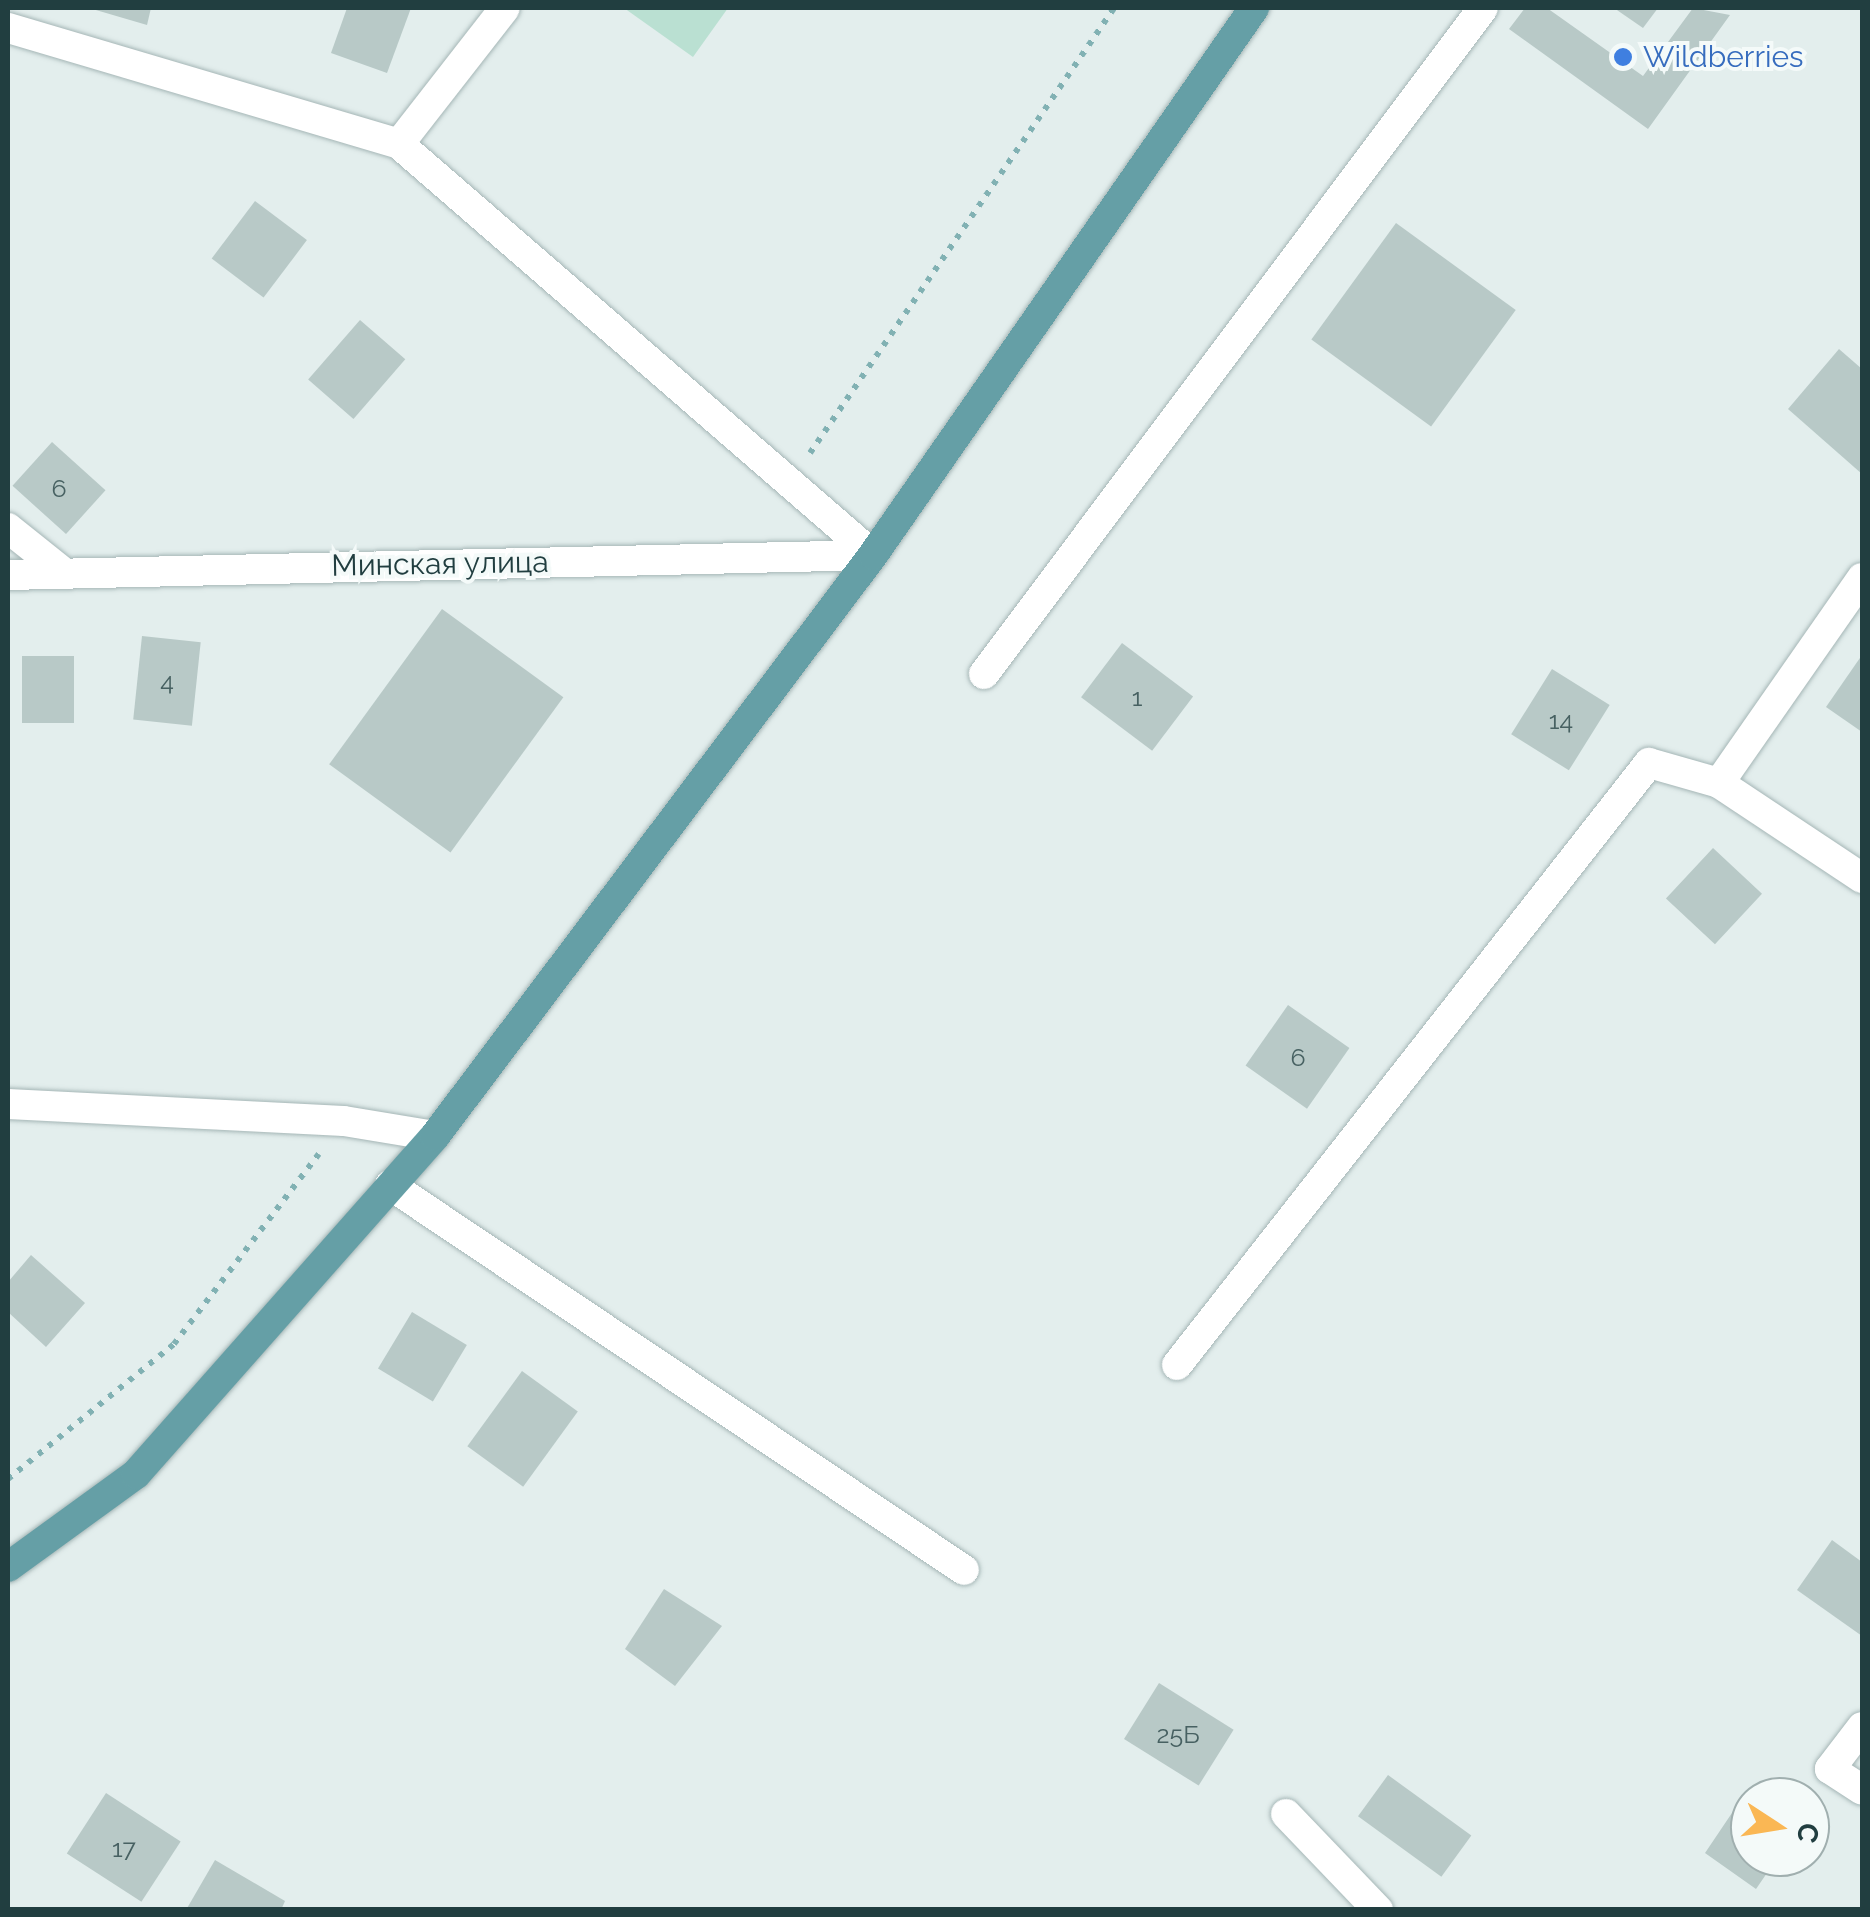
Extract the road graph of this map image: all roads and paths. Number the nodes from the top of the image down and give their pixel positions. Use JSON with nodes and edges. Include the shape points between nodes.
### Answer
{"nodes":[{"id":1,"x":504,"y":8,"type":"edge"},
{"id":2,"x":1114,"y":8,"type":"edge"},
{"id":3,"x":1254,"y":8,"type":"edge"},
{"id":4,"x":1483,"y":8,"type":"edge"},
{"id":5,"x":37,"y":22,"type":"edge"},
{"id":6,"x":8,"y":28,"type":"edge"},
{"id":7,"x":399,"y":144,"type":"junction"},
{"id":8,"x":790,"y":483,"type":"junction"},
{"id":9,"x":8,"y":528,"type":"edge"},
{"id":10,"x":873,"y":556,"type":"junction"},
{"id":11,"x":63,"y":572,"type":"junction"},
{"id":12,"x":8,"y":574,"type":"edge"},
{"id":13,"x":1862,"y":578,"type":"edge"},
{"id":14,"x":984,"y":674,"type":"dead end"},
{"id":15,"x":1719,"y":783,"type":"junction"},
{"id":16,"x":1862,"y":878,"type":"edge"},
{"id":17,"x":8,"y":1104,"type":"edge"},
{"id":18,"x":344,"y":1122,"type":"junction"},
{"id":19,"x":434,"y":1136,"type":"junction"},
{"id":20,"x":390,"y":1185,"type":"junction"},
{"id":21,"x":1177,"y":1365,"type":"dead end"},
{"id":22,"x":8,"y":1479,"type":"edge"},
{"id":23,"x":8,"y":1567,"type":"edge"},
{"id":24,"x":964,"y":1570,"type":"dead end"},
{"id":25,"x":1862,"y":1727,"type":"edge"},
{"id":26,"x":1862,"y":1790,"type":"edge"},
{"id":27,"x":1286,"y":1814,"type":"dead end"},
{"id":28,"x":1378,"y":1910,"type":"edge"}],
"edges":[{"from":1,"to":7,"type":"street"},
{"from":2,"to":8,"type":"path"},
{"from":3,"to":10,"type":"main road"},
{"from":4,"to":14,"type":"street"},
{"from":5,"to":6,"type":"street"},
{"from":5,"to":7,"type":"street"},
{"from":7,"to":8,"type":"street"},
{"from":8,"to":10,"type":"street"},
{"from":9,"to":11,"type":"street"},
{"from":10,"to":11,"type":"street","name":"Минская улица"},
{"from":10,"to":19,"type":"main road"},
{"from":11,"to":12,"type":"street","name":"Минская улица"},
{"from":13,"to":15,"type":"street"},
{"from":15,"to":16,"type":"street"},
{"from":15,"to":21,"type":"street","via":[[1649,763]]},
{"from":17,"to":18,"type":"street"},
{"from":18,"to":19,"type":"street"},
{"from":18,"to":22,"type":"path","via":[[174,1344]]},
{"from":19,"to":20,"type":"main road"},
{"from":20,"to":23,"type":"main road","via":[[136,1474]]},
{"from":20,"to":24,"type":"street"},
{"from":25,"to":26,"type":"street","via":[[1830,1769]]},
{"from":27,"to":28,"type":"street"}]}
